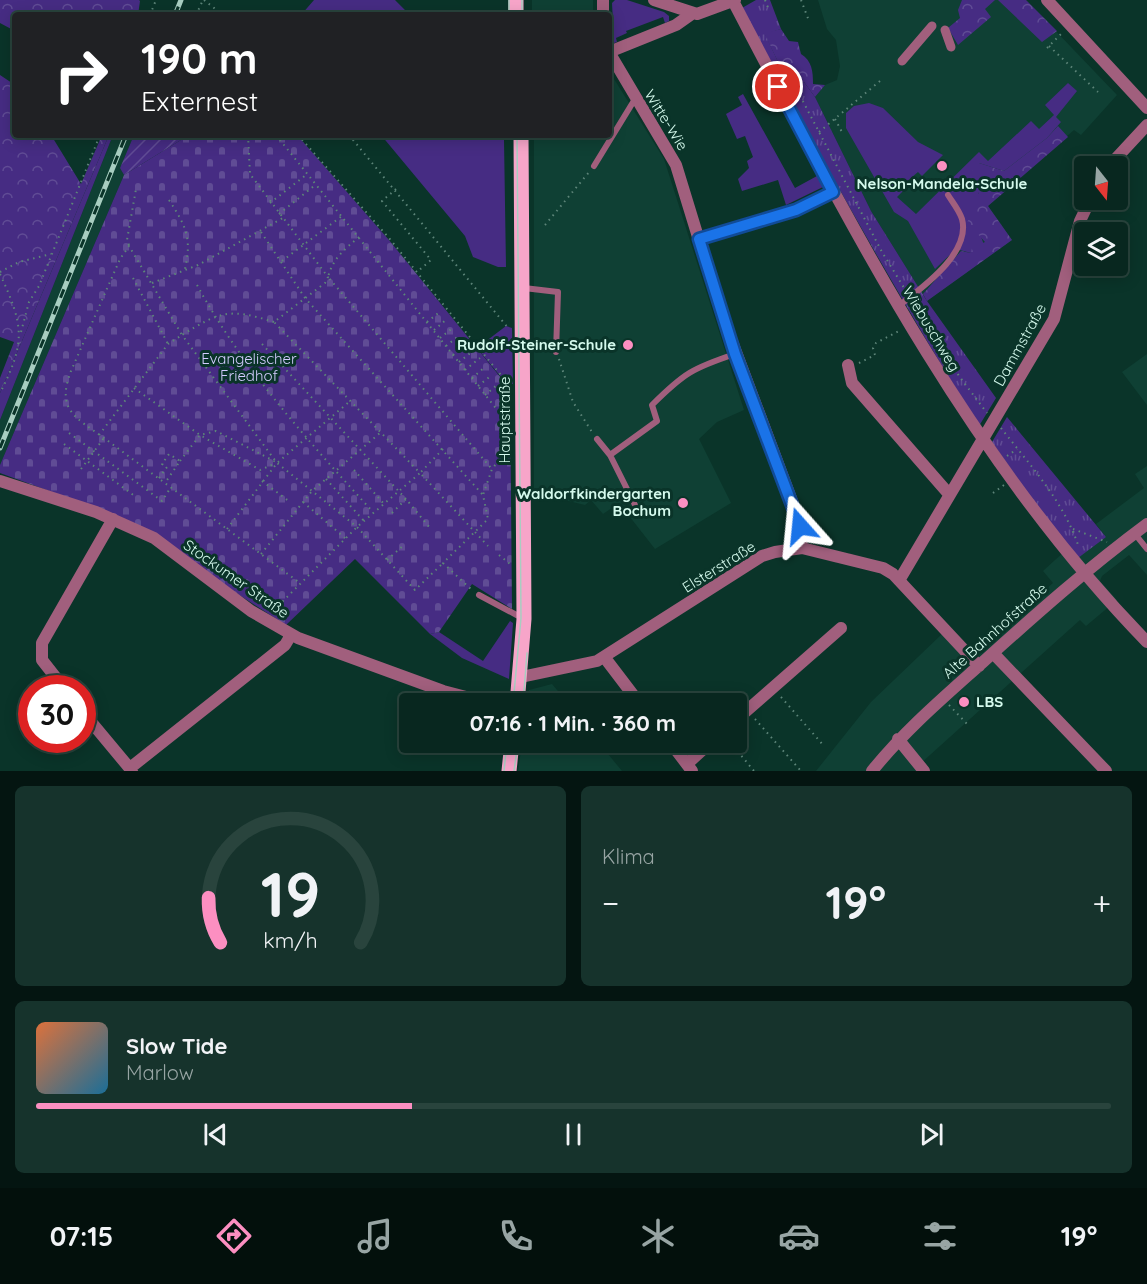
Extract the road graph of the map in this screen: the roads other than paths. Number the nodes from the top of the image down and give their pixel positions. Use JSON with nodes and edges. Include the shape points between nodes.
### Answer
{"nodes":[{"id":1,"x":654,"y":0,"type":"edge"},
{"id":2,"x":734,"y":0,"type":"edge"},
{"id":3,"x":1047,"y":0,"type":"edge"},
{"id":4,"x":693,"y":13,"type":"junction"},
{"id":5,"x":932,"y":26,"type":"dead end"},
{"id":6,"x":945,"y":30,"type":"dead end"},
{"id":7,"x":951,"y":46,"type":"dead end"},
{"id":8,"x":612,"y":51,"type":"edge"},
{"id":9,"x":612,"y":57,"type":"edge"},
{"id":10,"x":902,"y":61,"type":"dead end"},
{"id":11,"x":635,"y":99,"type":"junction"},
{"id":12,"x":1147,"y":108,"type":"edge"},
{"id":13,"x":1147,"y":125,"type":"edge"},
{"id":14,"x":612,"y":137,"type":"edge"},
{"id":15,"x":521,"y":138,"type":"edge"},
{"id":16,"x":611,"y":138,"type":"edge"},
{"id":17,"x":1118,"y":156,"type":"edge"},
{"id":18,"x":594,"y":166,"type":"road end"},
{"id":19,"x":833,"y":192,"type":"junction"},
{"id":20,"x":948,"y":195,"type":"dead end"},
{"id":21,"x":1085,"y":210,"type":"edge"},
{"id":22,"x":699,"y":239,"type":"junction"},
{"id":23,"x":522,"y":287,"type":"junction"},
{"id":24,"x":905,"y":301,"type":"junction"},
{"id":25,"x":556,"y":352,"type":"road end"},
{"id":26,"x":735,"y":354,"type":"junction"},
{"id":27,"x":848,"y":364,"type":"dead end"},
{"id":28,"x":597,"y":439,"type":"road end"},
{"id":29,"x":982,"y":440,"type":"junction"},
{"id":30,"x":610,"y":455,"type":"junction"},
{"id":31,"x":0,"y":481,"type":"edge"},
{"id":32,"x":948,"y":493,"type":"junction"},
{"id":33,"x":634,"y":505,"type":"dead end"},
{"id":34,"x":113,"y":519,"type":"junction"},
{"id":35,"x":1147,"y":524,"type":"edge"},
{"id":36,"x":1134,"y":533,"type":"junction"},
{"id":37,"x":802,"y":548,"type":"junction"},
{"id":38,"x":1147,"y":549,"type":"edge"},
{"id":39,"x":1083,"y":572,"type":"junction"},
{"id":40,"x":900,"y":579,"type":"junction"},
{"id":41,"x":479,"y":595,"type":"road end"},
{"id":42,"x":525,"y":619,"type":"junction"},
{"id":43,"x":841,"y":628,"type":"dead end"},
{"id":44,"x":291,"y":635,"type":"junction"},
{"id":45,"x":1147,"y":642,"type":"edge"},
{"id":46,"x":993,"y":653,"type":"junction"},
{"id":47,"x":605,"y":658,"type":"junction"},
{"id":48,"x":979,"y":666,"type":"junction"},
{"id":49,"x":54,"y":675,"type":"edge"},
{"id":50,"x":520,"y":677,"type":"junction"},
{"id":51,"x":451,"y":693,"type":"edge"},
{"id":52,"x":518,"y":693,"type":"edge"},
{"id":53,"x":632,"y":693,"type":"edge"},
{"id":54,"x":747,"y":711,"type":"edge"},
{"id":55,"x":96,"y":728,"type":"edge"},
{"id":56,"x":898,"y":739,"type":"junction"},
{"id":57,"x":511,"y":753,"type":"edge"},
{"id":58,"x":679,"y":753,"type":"edge"},
{"id":59,"x":702,"y":753,"type":"edge"},
{"id":60,"x":690,"y":767,"type":"edge"},
{"id":61,"x":131,"y":770,"type":"edge"},
{"id":62,"x":509,"y":771,"type":"edge"},
{"id":63,"x":872,"y":771,"type":"edge"},
{"id":64,"x":924,"y":771,"type":"edge"},
{"id":65,"x":1106,"y":771,"type":"edge"}],
"edges":[{"from":1,"to":4,"type":"street"},
{"from":2,"to":4,"type":"street","via":[[702,14]]},
{"from":2,"to":19,"type":"street","name":"Wiebuschweg"},
{"from":3,"to":12,"type":"street"},
{"from":4,"to":8,"type":"street","via":[[676,25]]},
{"from":5,"to":10,"type":"street"},
{"from":6,"to":7,"type":"street"},
{"from":9,"to":11,"type":"street","name":"Witte-Wie"},
{"from":11,"to":14,"type":"lane"},
{"from":11,"to":22,"type":"street","name":"Witte-Wie","via":[[676,165]]},
{"from":13,"to":17,"type":"street"},
{"from":15,"to":23,"type":"main road","name":"Hauptstraße"},
{"from":16,"to":18,"type":"lane"},
{"from":19,"to":22,"type":"street","via":[[796,210]]},
{"from":19,"to":24,"type":"street","name":"Wiebuschweg"},
{"from":20,"to":24,"type":"lane","via":[[962,220],[959,247],[921,290]]},
{"from":21,"to":29,"type":"street","name":"Dammstraße","via":[[1054,319]]},
{"from":22,"to":26,"type":"street","name":"Witte-Wie"},
{"from":23,"to":25,"type":"lane","via":[[558,292]]},
{"from":23,"to":42,"type":"main road","name":"Hauptstraße"},
{"from":24,"to":29,"type":"street","name":"Wiebuschweg","via":[[911,324]]},
{"from":26,"to":30,"type":"lane","via":[[696,368],[676,381],[652,405],[657,421]]},
{"from":26,"to":37,"type":"street","name":"Witte-Wie","via":[[792,501]]},
{"from":27,"to":32,"type":"street","via":[[852,382]]},
{"from":28,"to":30,"type":"lane"},
{"from":29,"to":32,"type":"street","name":"Dammstraße"},
{"from":29,"to":39,"type":"street","name":"Wiebuschweg"},
{"from":30,"to":33,"type":"lane"},
{"from":31,"to":34,"type":"street","name":"Stockumer Straße"},
{"from":32,"to":40,"type":"street","name":"Dammstraße"},
{"from":34,"to":44,"type":"street","name":"Stockumer Straße","via":[[154,538]]},
{"from":34,"to":49,"type":"street","via":[[42,643],[42,660]]},
{"from":35,"to":36,"type":"street","name":"Alte Bahnhofstraße"},
{"from":36,"to":38,"type":"lane"},
{"from":36,"to":39,"type":"street","name":"Alte Bahnhofstraße"},
{"from":37,"to":40,"type":"street","name":"Elsterstraße","via":[[883,568]]},
{"from":37,"to":47,"type":"street","name":"Elsterstraße","via":[[762,556]]},
{"from":39,"to":45,"type":"street","name":"Wiebuschweg"},
{"from":39,"to":46,"type":"street","name":"Alte Bahnhofstraße"},
{"from":40,"to":48,"type":"street","name":"Elsterstraße"},
{"from":41,"to":42,"type":"lane"},
{"from":42,"to":50,"type":"main road","name":"Hauptstraße"},
{"from":43,"to":54,"type":"street"},
{"from":44,"to":51,"type":"street","name":"Stockumer Straße"},
{"from":44,"to":61,"type":"street","via":[[285,645]]},
{"from":46,"to":48,"type":"street","name":"Alte Bahnhofstraße"},
{"from":46,"to":65,"type":"street"},
{"from":47,"to":50,"type":"street","name":"Elsterstraße"},
{"from":47,"to":53,"type":"street"},
{"from":48,"to":56,"type":"street","name":"Alte Bahnhofstraße"},
{"from":50,"to":52,"type":"main road","name":"Hauptstraße"},
{"from":55,"to":61,"type":"street"},
{"from":56,"to":63,"type":"street","name":"Alte Bahnhofstraße"},
{"from":56,"to":64,"type":"street"},
{"from":57,"to":62,"type":"main road"},
{"from":58,"to":60,"type":"street"},
{"from":59,"to":60,"type":"street"}]}
